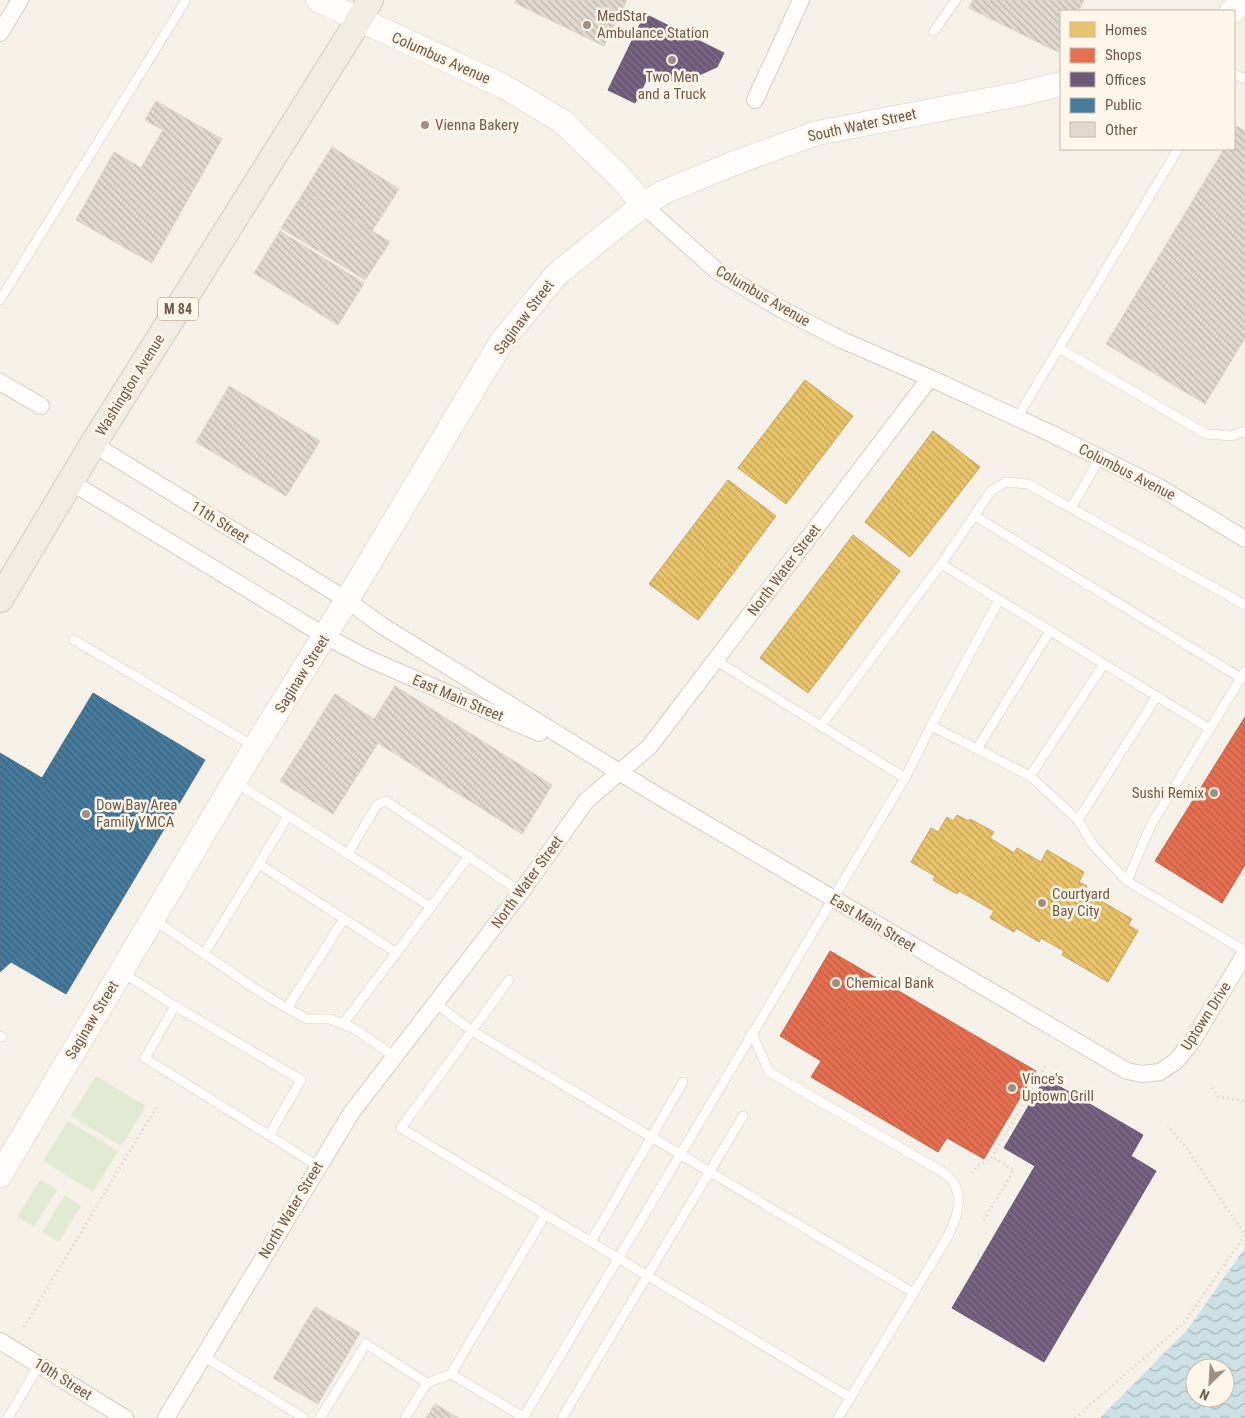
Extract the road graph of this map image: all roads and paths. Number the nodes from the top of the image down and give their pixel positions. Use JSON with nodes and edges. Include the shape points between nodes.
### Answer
{"nodes":[{"id":1,"x":20,"y":0,"type":"edge"},
{"id":2,"x":186,"y":0,"type":"edge"},
{"id":3,"x":318,"y":0,"type":"edge"},
{"id":4,"x":387,"y":0,"type":"edge"},
{"id":5,"x":801,"y":0,"type":"edge"},
{"id":6,"x":956,"y":0,"type":"edge"},
{"id":7,"x":1245,"y":0,"type":"edge"},
{"id":8,"x":365,"y":10,"type":"edge"},
{"id":9,"x":1233,"y":10,"type":"edge"},
{"id":10,"x":934,"y":31,"type":"dead end"},
{"id":11,"x":0,"y":33,"type":"edge"},
{"id":12,"x":1060,"y":84,"type":"edge"},
{"id":13,"x":755,"y":100,"type":"dead end"},
{"id":14,"x":1177,"y":150,"type":"edge"},
{"id":15,"x":643,"y":205,"type":"junction"},
{"id":16,"x":0,"y":300,"type":"edge"},
{"id":17,"x":1060,"y":348,"type":"junction"},
{"id":18,"x":930,"y":378,"type":"junction"},
{"id":19,"x":0,"y":382,"type":"edge"},
{"id":20,"x":40,"y":406,"type":"dead end"},
{"id":21,"x":1017,"y":418,"type":"junction"},
{"id":22,"x":1245,"y":431,"type":"edge"},
{"id":23,"x":93,"y":444,"type":"junction"},
{"id":24,"x":1100,"y":458,"type":"junction"},
{"id":25,"x":70,"y":482,"type":"junction"},
{"id":26,"x":1071,"y":508,"type":"junction"},
{"id":27,"x":975,"y":516,"type":"junction"},
{"id":28,"x":1245,"y":539,"type":"edge"},
{"id":29,"x":941,"y":564,"type":"junction"},
{"id":30,"x":0,"y":599,"type":"edge"},
{"id":31,"x":348,"y":600,"type":"junction"},
{"id":32,"x":999,"y":600,"type":"junction"},
{"id":33,"x":1245,"y":605,"type":"edge"},
{"id":34,"x":1050,"y":631,"type":"junction"},
{"id":35,"x":325,"y":636,"type":"junction"},
{"id":36,"x":74,"y":640,"type":"dead end"},
{"id":37,"x":715,"y":660,"type":"junction"},
{"id":38,"x":1104,"y":664,"type":"junction"},
{"id":39,"x":1243,"y":674,"type":"edge"},
{"id":40,"x":1157,"y":696,"type":"junction"},
{"id":41,"x":821,"y":726,"type":"junction"},
{"id":42,"x":931,"y":726,"type":"junction"},
{"id":43,"x":1210,"y":728,"type":"junction"},
{"id":44,"x":255,"y":748,"type":"junction"},
{"id":45,"x":977,"y":749,"type":"junction"},
{"id":46,"x":592,"y":756,"type":"junction"},
{"id":47,"x":620,"y":772,"type":"junction"},
{"id":48,"x":1030,"y":776,"type":"junction"},
{"id":49,"x":905,"y":778,"type":"junction"},
{"id":50,"x":235,"y":782,"type":"junction"},
{"id":51,"x":288,"y":816,"type":"junction"},
{"id":52,"x":1078,"y":820,"type":"junction"},
{"id":53,"x":348,"y":853,"type":"junction"},
{"id":54,"x":469,"y":856,"type":"junction"},
{"id":55,"x":260,"y":864,"type":"junction"},
{"id":56,"x":1127,"y":881,"type":"junction"},
{"id":57,"x":521,"y":892,"type":"junction"},
{"id":58,"x":832,"y":899,"type":"junction"},
{"id":59,"x":431,"y":906,"type":"junction"},
{"id":60,"x":153,"y":919,"type":"junction"},
{"id":61,"x":344,"y":919,"type":"junction"},
{"id":62,"x":1245,"y":952,"type":"edge"},
{"id":63,"x":397,"y":953,"type":"junction"},
{"id":64,"x":204,"y":954,"type":"junction"},
{"id":65,"x":121,"y":972,"type":"junction"},
{"id":66,"x":509,"y":980,"type":"dead end"},
{"id":67,"x":436,"y":1003,"type":"junction"},
{"id":68,"x":175,"y":1006,"type":"junction"},
{"id":69,"x":287,"y":1008,"type":"junction"},
{"id":70,"x":343,"y":1024,"type":"junction"},
{"id":71,"x":472,"y":1031,"type":"junction"},
{"id":72,"x":752,"y":1033,"type":"junction"},
{"id":73,"x":395,"y":1057,"type":"junction"},
{"id":74,"x":1045,"y":1066,"type":"dead end"},
{"id":75,"x":1160,"y":1072,"type":"joint"},
{"id":76,"x":683,"y":1082,"type":"dead end"},
{"id":77,"x":1212,"y":1088,"type":"dead end"},
{"id":78,"x":1245,"y":1101,"type":"edge"},
{"id":79,"x":157,"y":1106,"type":"dead end"},
{"id":80,"x":743,"y":1116,"type":"dead end"},
{"id":81,"x":1168,"y":1126,"type":"dead end"},
{"id":82,"x":269,"y":1135,"type":"junction"},
{"id":83,"x":652,"y":1137,"type":"junction"},
{"id":84,"x":680,"y":1154,"type":"junction"},
{"id":85,"x":992,"y":1157,"type":"junction"},
{"id":86,"x":318,"y":1166,"type":"junction"},
{"id":87,"x":710,"y":1172,"type":"junction"},
{"id":88,"x":972,"y":1173,"type":"dead end"},
{"id":89,"x":0,"y":1175,"type":"edge"},
{"id":90,"x":545,"y":1215,"type":"junction"},
{"id":91,"x":984,"y":1220,"type":"dead end"},
{"id":92,"x":590,"y":1242,"type":"junction"},
{"id":93,"x":618,"y":1258,"type":"junction"},
{"id":94,"x":648,"y":1275,"type":"junction"},
{"id":95,"x":914,"y":1293,"type":"junction"},
{"id":96,"x":24,"y":1327,"type":"dead end"},
{"id":97,"x":0,"y":1341,"type":"edge"},
{"id":98,"x":203,"y":1356,"type":"junction"},
{"id":99,"x":39,"y":1365,"type":"junction"},
{"id":100,"x":451,"y":1374,"type":"junction"},
{"id":101,"x":427,"y":1383,"type":"junction"},
{"id":102,"x":851,"y":1398,"type":"junction"},
{"id":103,"x":8,"y":1418,"type":"edge"},
{"id":104,"x":125,"y":1418,"type":"edge"},
{"id":105,"x":166,"y":1418,"type":"edge"},
{"id":106,"x":304,"y":1418,"type":"edge"},
{"id":107,"x":320,"y":1418,"type":"edge"},
{"id":108,"x":405,"y":1418,"type":"edge"},
{"id":109,"x":524,"y":1418,"type":"edge"},
{"id":110,"x":562,"y":1418,"type":"edge"},
{"id":111,"x":838,"y":1418,"type":"edge"},
{"id":112,"x":1075,"y":1418,"type":"edge"}],
"edges":[{"from":1,"to":11,"type":"street"},
{"from":2,"to":16,"type":"lane"},
{"from":3,"to":8,"type":"street","name":"Columbus Avenue"},
{"from":4,"to":8,"type":"main road","number":"M 84"},
{"from":5,"to":13,"type":"street"},
{"from":6,"to":10,"type":"lane"},
{"from":7,"to":9,"type":"street"},
{"from":8,"to":15,"type":"street","name":"Columbus Avenue","via":[[562,121],[622,179]]},
{"from":8,"to":23,"type":"main road","name":"Washington Avenue","number":"M 84"},
{"from":12,"to":15,"type":"street","name":"South Water Street","via":[[817,132],[664,192]]},
{"from":14,"to":17,"type":"lane"},
{"from":15,"to":18,"type":"street","name":"Columbus Avenue","via":[[717,271],[781,310]]},
{"from":15,"to":31,"type":"street","name":"Saginaw Street","via":[[557,274],[502,341]]},
{"from":17,"to":21,"type":"lane"},
{"from":17,"to":22,"type":"lane","via":[[1206,434],[1232,436]]},
{"from":18,"to":21,"type":"street","name":"Columbus Avenue"},
{"from":18,"to":37,"type":"street","name":"North Water Street"},
{"from":19,"to":20,"type":"street"},
{"from":21,"to":24,"type":"street","name":"Columbus Avenue"},
{"from":23,"to":25,"type":"main road","name":"Washington Avenue","number":"M 84"},
{"from":23,"to":31,"type":"street","name":"11th Street"},
{"from":24,"to":26,"type":"lane"},
{"from":24,"to":28,"type":"street","name":"Columbus Avenue","via":[[1159,487]]},
{"from":25,"to":30,"type":"main road","name":"Washington Avenue","number":"M 84"},
{"from":25,"to":35,"type":"street","name":"East Main Street"},
{"from":26,"to":27,"type":"lane","via":[[1028,484],[1006,482],[991,491]]},
{"from":26,"to":33,"type":"lane"},
{"from":27,"to":29,"type":"lane"},
{"from":27,"to":39,"type":"lane"},
{"from":29,"to":32,"type":"lane"},
{"from":29,"to":41,"type":"lane"},
{"from":31,"to":35,"type":"street","name":"Saginaw Street"},
{"from":31,"to":46,"type":"street","name":"East Main Street","via":[[381,625]]},
{"from":32,"to":34,"type":"lane"},
{"from":32,"to":42,"type":"lane"},
{"from":34,"to":38,"type":"lane"},
{"from":34,"to":45,"type":"lane"},
{"from":35,"to":44,"type":"street","name":"Saginaw Street"},
{"from":35,"to":46,"type":"street","name":"East Main Street","via":[[367,658]]},
{"from":36,"to":44,"type":"lane"},
{"from":37,"to":41,"type":"lane"},
{"from":37,"to":47,"type":"street","name":"North Water Street","via":[[650,746]]},
{"from":38,"to":40,"type":"lane"},
{"from":38,"to":48,"type":"lane"},
{"from":39,"to":43,"type":"lane"},
{"from":40,"to":43,"type":"lane"},
{"from":40,"to":52,"type":"lane"},
{"from":41,"to":49,"type":"lane"},
{"from":42,"to":45,"type":"lane"},
{"from":42,"to":49,"type":"lane"},
{"from":43,"to":56,"type":"lane","via":[[1150,824]]},
{"from":44,"to":50,"type":"street","name":"Saginaw Street"},
{"from":45,"to":48,"type":"lane"},
{"from":46,"to":47,"type":"street","name":"East Main Street"},
{"from":47,"to":57,"type":"street","name":"North Water Street","via":[[586,801]]},
{"from":47,"to":58,"type":"street","name":"East Main Street"},
{"from":48,"to":52,"type":"lane"},
{"from":49,"to":58,"type":"lane"},
{"from":50,"to":51,"type":"lane"},
{"from":50,"to":60,"type":"street","name":"Saginaw Street"},
{"from":51,"to":53,"type":"lane"},
{"from":51,"to":55,"type":"lane"},
{"from":52,"to":56,"type":"lane","via":[[1093,845]]},
{"from":53,"to":54,"type":"lane","via":[[377,805],[386,801]]},
{"from":53,"to":59,"type":"lane"},
{"from":54,"to":57,"type":"lane"},
{"from":54,"to":59,"type":"lane"},
{"from":55,"to":61,"type":"lane"},
{"from":55,"to":64,"type":"lane"},
{"from":56,"to":62,"type":"lane"},
{"from":57,"to":67,"type":"street","name":"North Water Street"},
{"from":58,"to":72,"type":"lane"},
{"from":58,"to":75,"type":"street","name":"East Main Street","via":[[1120,1068],[1142,1074]]},
{"from":59,"to":63,"type":"lane"},
{"from":60,"to":64,"type":"lane"},
{"from":60,"to":65,"type":"street","name":"Saginaw Street"},
{"from":61,"to":63,"type":"lane"},
{"from":61,"to":69,"type":"lane"},
{"from":62,"to":75,"type":"street","name":"Uptown Drive","via":[[1191,1043],[1176,1061]]},
{"from":63,"to":70,"type":"lane"},
{"from":64,"to":69,"type":"lane"},
{"from":65,"to":68,"type":"lane"},
{"from":65,"to":89,"type":"street","name":"Saginaw Street"},
{"from":66,"to":71,"type":"lane"},
{"from":67,"to":71,"type":"lane"},
{"from":67,"to":73,"type":"street","name":"North Water Street"},
{"from":68,"to":82,"type":"lane","via":[[145,1058]]},
{"from":68,"to":82,"type":"lane","via":[[301,1080]]},
{"from":69,"to":70,"type":"lane","via":[[307,1019],[330,1019]]},
{"from":70,"to":73,"type":"lane"},
{"from":71,"to":83,"type":"lane"},
{"from":71,"to":90,"type":"lane","via":[[401,1128]]},
{"from":72,"to":84,"type":"lane"},
{"from":72,"to":95,"type":"lane","via":[[769,1072],[941,1171],[955,1184],[958,1200],[956,1218]]},
{"from":73,"to":86,"type":"street","name":"North Water Street","via":[[352,1112]]},
{"from":74,"to":85,"type":"path"},
{"from":76,"to":83,"type":"lane"},
{"from":77,"to":78,"type":"path","via":[[1219,1097]]},
{"from":79,"to":96,"type":"path"},
{"from":80,"to":87,"type":"lane"},
{"from":81,"to":112,"type":"path","via":[[1245,1235],[1183,1324]]},
{"from":82,"to":86,"type":"lane"},
{"from":83,"to":84,"type":"lane"},
{"from":83,"to":92,"type":"lane"},
{"from":84,"to":87,"type":"lane"},
{"from":84,"to":93,"type":"lane"},
{"from":85,"to":88,"type":"path"},
{"from":85,"to":91,"type":"path","via":[[1014,1170]]},
{"from":86,"to":98,"type":"street","name":"North Water Street"},
{"from":87,"to":94,"type":"lane"},
{"from":87,"to":95,"type":"lane"},
{"from":90,"to":92,"type":"lane"},
{"from":90,"to":100,"type":"lane"},
{"from":92,"to":93,"type":"lane"},
{"from":93,"to":94,"type":"lane"},
{"from":93,"to":109,"type":"lane"},
{"from":94,"to":102,"type":"lane"},
{"from":94,"to":110,"type":"lane"},
{"from":95,"to":102,"type":"lane"},
{"from":97,"to":99,"type":"street","name":"10th Street"},
{"from":98,"to":105,"type":"street","name":"North Water Street"},
{"from":98,"to":106,"type":"lane"},
{"from":99,"to":103,"type":"lane"},
{"from":99,"to":104,"type":"street","name":"10th Street"},
{"from":100,"to":101,"type":"lane"},
{"from":100,"to":109,"type":"lane"},
{"from":101,"to":107,"type":"lane","via":[[366,1344]]},
{"from":101,"to":108,"type":"lane"},
{"from":102,"to":111,"type":"lane"}]}
